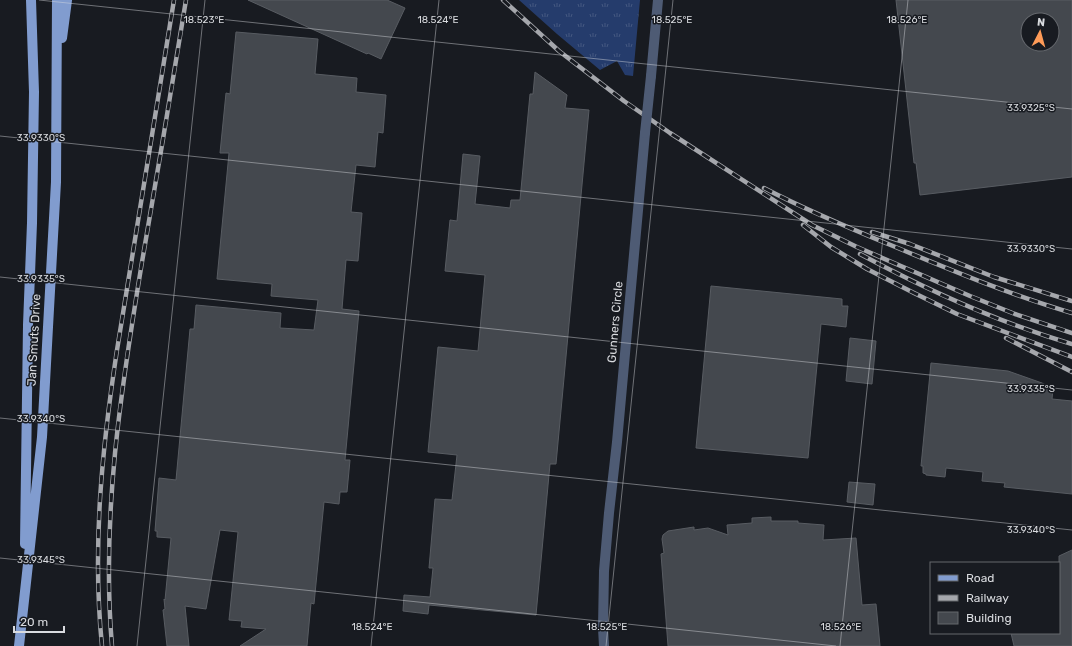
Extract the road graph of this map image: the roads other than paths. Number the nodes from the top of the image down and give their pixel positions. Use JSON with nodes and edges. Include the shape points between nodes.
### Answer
{"nodes":[{"id":1,"x":31,"y":0,"type":"edge"},
{"id":2,"x":57,"y":0,"type":"edge"},
{"id":3,"x":67,"y":0,"type":"edge"},
{"id":4,"x":658,"y":0,"type":"edge"},
{"id":5,"x":56,"y":86,"type":"junction"},
{"id":6,"x":23,"y":609,"type":"junction"},
{"id":7,"x":19,"y":646,"type":"edge"},
{"id":8,"x":604,"y":646,"type":"edge"}],
"edges":[{"from":1,"to":6,"type":"main road","name":"Jan Smuts Drive","via":[[34,92]]},
{"from":2,"to":5,"type":"main road","name":"Jan Smuts Drive"},
{"from":3,"to":5,"type":"main road"},
{"from":4,"to":8,"type":"street","name":"Gunners Circle","bridge":true,"via":[[604,572]]},
{"from":5,"to":6,"type":"main road","name":"Jan Smuts Drive","via":[[56,182],[42,437]]},
{"from":6,"to":7,"type":"main road","name":"Jan Smuts Drive"}]}
